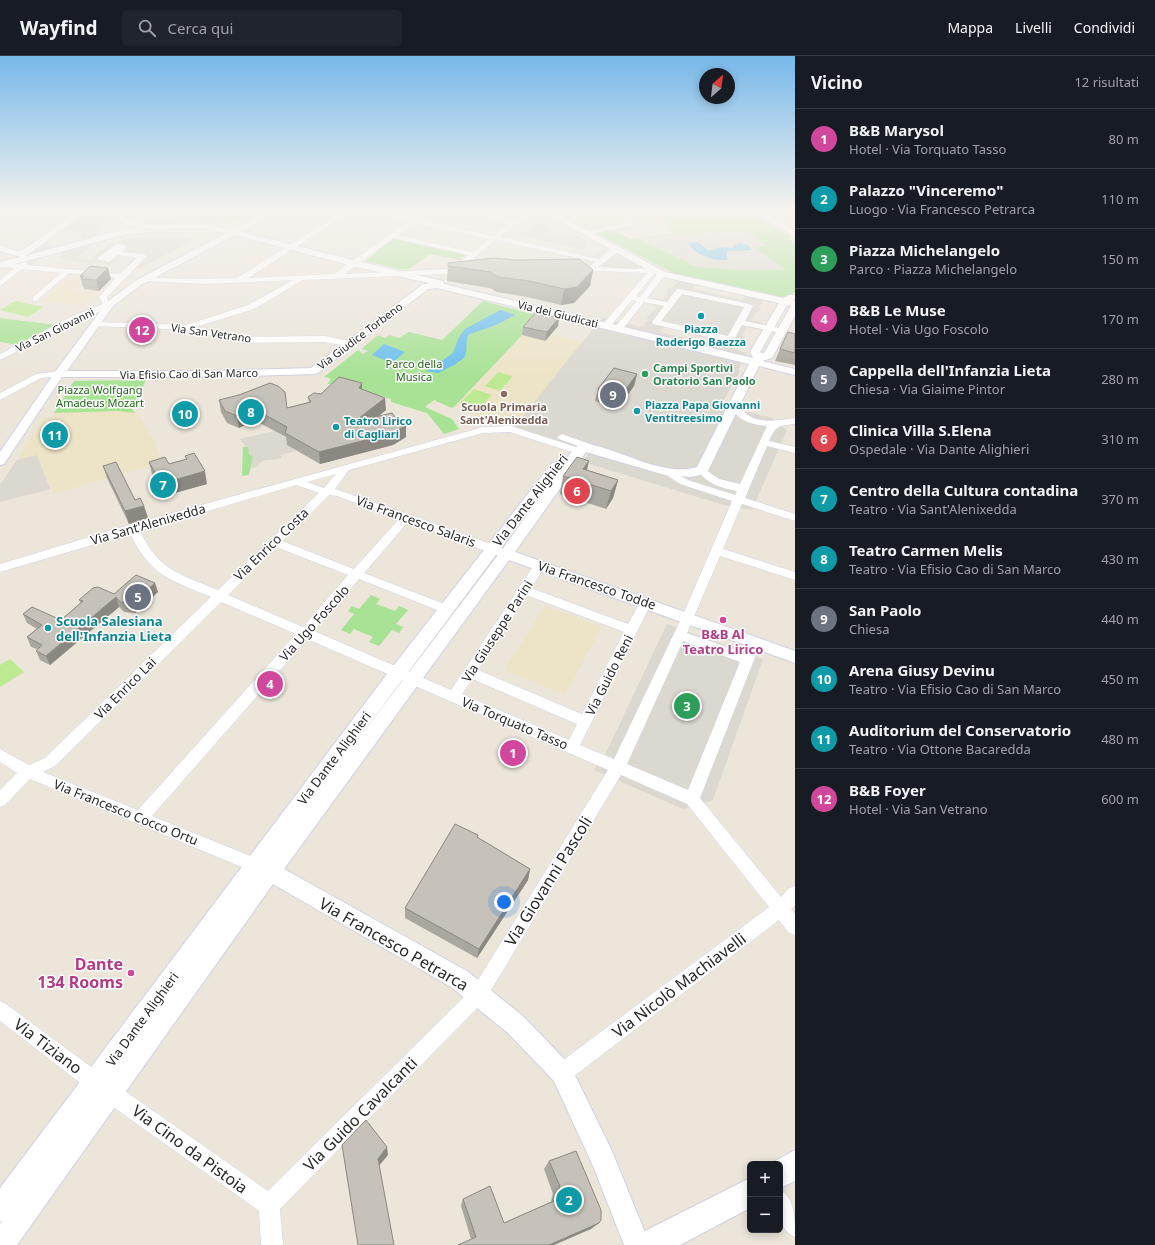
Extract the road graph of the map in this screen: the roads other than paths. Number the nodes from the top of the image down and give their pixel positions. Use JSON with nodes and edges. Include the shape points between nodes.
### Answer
{"nodes":[{"id":1,"x":18,"y":264,"type":"edge"},
{"id":2,"x":37,"y":264,"type":"edge"},
{"id":3,"x":134,"y":264,"type":"edge"},
{"id":4,"x":173,"y":264,"type":"edge"},
{"id":5,"x":263,"y":264,"type":"edge"},
{"id":6,"x":350,"y":264,"type":"edge"},
{"id":7,"x":358,"y":264,"type":"edge"},
{"id":8,"x":461,"y":264,"type":"edge"},
{"id":9,"x":595,"y":264,"type":"edge"},
{"id":10,"x":640,"y":264,"type":"edge"},
{"id":11,"x":566,"y":268,"type":"edge"},
{"id":12,"x":591,"y":268,"type":"junction"},
{"id":13,"x":67,"y":271,"type":"junction"},
{"id":14,"x":448,"y":271,"type":"junction"},
{"id":15,"x":472,"y":271,"type":"edge"},
{"id":16,"x":390,"y":272,"type":"junction"},
{"id":17,"x":654,"y":273,"type":"junction"},
{"id":18,"x":337,"y":275,"type":"junction"},
{"id":19,"x":405,"y":276,"type":"junction"},
{"id":20,"x":308,"y":277,"type":"junction"},
{"id":21,"x":120,"y":278,"type":"junction"},
{"id":22,"x":146,"y":279,"type":"junction"},
{"id":23,"x":265,"y":279,"type":"junction"},
{"id":24,"x":239,"y":280,"type":"junction"},
{"id":25,"x":437,"y":282,"type":"junction"},
{"id":26,"x":0,"y":284,"type":"edge"},
{"id":27,"x":425,"y":287,"type":"junction"},
{"id":28,"x":280,"y":289,"type":"junction"},
{"id":29,"x":795,"y":296,"type":"edge"},
{"id":30,"x":631,"y":297,"type":"junction"},
{"id":31,"x":36,"y":299,"type":"dead end"},
{"id":32,"x":499,"y":299,"type":"junction"},
{"id":33,"x":641,"y":299,"type":"junction"},
{"id":34,"x":107,"y":300,"type":"junction"},
{"id":35,"x":790,"y":302,"type":"edge"},
{"id":36,"x":669,"y":305,"type":"junction"},
{"id":37,"x":795,"y":307,"type":"edge"},
{"id":38,"x":621,"y":308,"type":"junction"},
{"id":39,"x":632,"y":311,"type":"junction"},
{"id":40,"x":210,"y":322,"type":"junction"},
{"id":41,"x":740,"y":322,"type":"junction"},
{"id":42,"x":96,"y":324,"type":"junction"},
{"id":43,"x":606,"y":326,"type":"junction"},
{"id":44,"x":187,"y":328,"type":"junction"},
{"id":45,"x":618,"y":328,"type":"junction"},
{"id":46,"x":769,"y":328,"type":"junction"},
{"id":47,"x":204,"y":331,"type":"junction"},
{"id":48,"x":781,"y":331,"type":"junction"},
{"id":49,"x":351,"y":344,"type":"junction"},
{"id":50,"x":0,"y":357,"type":"edge"},
{"id":51,"x":758,"y":360,"type":"junction"},
{"id":52,"x":314,"y":371,"type":"joint"},
{"id":53,"x":795,"y":372,"type":"edge"},
{"id":54,"x":62,"y":374,"type":"junction"},
{"id":55,"x":0,"y":397,"type":"edge"},
{"id":56,"x":734,"y":405,"type":"junction"},
{"id":57,"x":727,"y":420,"type":"junction"},
{"id":58,"x":795,"y":421,"type":"edge"},
{"id":59,"x":776,"y":424,"type":"junction"},
{"id":60,"x":511,"y":429,"type":"junction"},
{"id":61,"x":766,"y":437,"type":"junction"},
{"id":62,"x":583,"y":448,"type":"junction"},
{"id":63,"x":795,"y":450,"type":"edge"},
{"id":64,"x":0,"y":461,"type":"edge"},
{"id":65,"x":346,"y":468,"type":"junction"},
{"id":66,"x":702,"y":470,"type":"junction"},
{"id":67,"x":667,"y":472,"type":"junction"},
{"id":68,"x":296,"y":482,"type":"junction"},
{"id":69,"x":744,"y":488,"type":"junction"},
{"id":70,"x":324,"y":491,"type":"junction"},
{"id":71,"x":740,"y":500,"type":"junction"},
{"id":72,"x":407,"y":517,"type":"junction"},
{"id":73,"x":795,"y":518,"type":"edge"},
{"id":74,"x":133,"y":528,"type":"junction"},
{"id":75,"x":274,"y":542,"type":"junction"},
{"id":76,"x":499,"y":551,"type":"junction"},
{"id":77,"x":716,"y":551,"type":"junction"},
{"id":78,"x":540,"y":565,"type":"junction"},
{"id":79,"x":0,"y":568,"type":"edge"},
{"id":80,"x":358,"y":574,"type":"junction"},
{"id":81,"x":795,"y":576,"type":"edge"},
{"id":82,"x":524,"y":590,"type":"junction"},
{"id":83,"x":218,"y":596,"type":"junction"},
{"id":84,"x":646,"y":602,"type":"junction"},
{"id":85,"x":446,"y":610,"type":"junction"},
{"id":86,"x":688,"y":617,"type":"junction"},
{"id":87,"x":631,"y":630,"type":"junction"},
{"id":88,"x":304,"y":634,"type":"junction"},
{"id":89,"x":680,"y":635,"type":"junction"},
{"id":90,"x":755,"y":642,"type":"junction"},
{"id":91,"x":795,"y":657,"type":"edge"},
{"id":92,"x":748,"y":660,"type":"junction"},
{"id":93,"x":470,"y":672,"type":"junction"},
{"id":94,"x":404,"y":676,"type":"junction"},
{"id":95,"x":454,"y":696,"type":"junction"},
{"id":96,"x":585,"y":721,"type":"junction"},
{"id":97,"x":572,"y":747,"type":"junction"},
{"id":98,"x":0,"y":755,"type":"edge"},
{"id":99,"x":618,"y":767,"type":"junction"},
{"id":100,"x":28,"y":772,"type":"junction"},
{"id":101,"x":692,"y":799,"type":"junction"},
{"id":102,"x":0,"y":800,"type":"edge"},
{"id":103,"x":141,"y":818,"type":"junction"},
{"id":104,"x":262,"y":868,"type":"junction"},
{"id":105,"x":795,"y":894,"type":"edge"},
{"id":106,"x":780,"y":908,"type":"junction"},
{"id":107,"x":795,"y":927,"type":"edge"},
{"id":108,"x":479,"y":994,"type":"junction"},
{"id":109,"x":0,"y":1010,"type":"edge"},
{"id":110,"x":562,"y":1073,"type":"junction"},
{"id":111,"x":104,"y":1087,"type":"junction"},
{"id":112,"x":795,"y":1164,"type":"edge"},
{"id":113,"x":783,"y":1172,"type":"edge"},
{"id":114,"x":747,"y":1194,"type":"edge"},
{"id":115,"x":269,"y":1205,"type":"junction"},
{"id":116,"x":783,"y":1206,"type":"edge"},
{"id":117,"x":0,"y":1209,"type":"edge"},
{"id":118,"x":795,"y":1226,"type":"edge"},
{"id":119,"x":1,"y":1245,"type":"edge"},
{"id":120,"x":272,"y":1245,"type":"edge"},
{"id":121,"x":637,"y":1245,"type":"edge"},
{"id":122,"x":650,"y":1245,"type":"edge"}],
"edges":[{"from":1,"to":26,"type":"street"},
{"from":2,"to":13,"type":"street"},
{"from":3,"to":21,"type":"street"},
{"from":4,"to":22,"type":"street"},
{"from":5,"to":24,"type":"street"},
{"from":6,"to":18,"type":"street"},
{"from":7,"to":16,"type":"street","name":"Via dei Giudicati"},
{"from":8,"to":14,"type":"street"},
{"from":9,"to":12,"type":"street"},
{"from":10,"to":17,"type":"street"},
{"from":11,"to":12,"type":"street"},
{"from":12,"to":17,"type":"street"},
{"from":13,"to":21,"type":"street","via":[[114,275]]},
{"from":13,"to":31,"type":"street"},
{"from":14,"to":15,"type":"street"},
{"from":14,"to":16,"type":"street"},
{"from":14,"to":25,"type":"street"},
{"from":16,"to":18,"type":"street"},
{"from":16,"to":19,"type":"street","name":"Via dei Giudicati"},
{"from":17,"to":30,"type":"street"},
{"from":17,"to":33,"type":"street"},
{"from":17,"to":35,"type":"street"},
{"from":18,"to":20,"type":"street"},
{"from":19,"to":25,"type":"street","name":"Via dei Giudicati"},
{"from":19,"to":27,"type":"street","name":"Via dei Giudicati","via":[[423,282]]},
{"from":20,"to":23,"type":"street"},
{"from":20,"to":28,"type":"street"},
{"from":21,"to":34,"type":"street"},
{"from":22,"to":24,"type":"street","via":[[191,282]]},
{"from":22,"to":34,"type":"street"},
{"from":23,"to":24,"type":"street"},
{"from":23,"to":28,"type":"street","via":[[279,285]]},
{"from":25,"to":32,"type":"street","name":"Via dei Giudicati"},
{"from":27,"to":32,"type":"street","name":"Via dei Giudicati","via":[[440,286]]},
{"from":27,"to":49,"type":"street","name":"Via Giudice Torbeno"},
{"from":28,"to":40,"type":"street","via":[[251,307]]},
{"from":29,"to":35,"type":"street"},
{"from":30,"to":33,"type":"street"},
{"from":30,"to":38,"type":"street"},
{"from":32,"to":43,"type":"street","name":"Via dei Giudicati"},
{"from":33,"to":36,"type":"street"},
{"from":33,"to":39,"type":"street"},
{"from":34,"to":42,"type":"street"},
{"from":34,"to":50,"type":"street","name":"Via San Giovanni","via":[[90,312]]},
{"from":35,"to":46,"type":"street"},
{"from":36,"to":41,"type":"street","via":[[680,291],[750,306]]},
{"from":36,"to":41,"type":"street","via":[[656,322],[730,339]]},
{"from":37,"to":48,"type":"street"},
{"from":38,"to":39,"type":"street"},
{"from":38,"to":43,"type":"street"},
{"from":39,"to":45,"type":"street"},
{"from":40,"to":44,"type":"street"},
{"from":40,"to":47,"type":"street"},
{"from":41,"to":46,"type":"street"},
{"from":42,"to":44,"type":"street","name":"Via San Vetrano"},
{"from":42,"to":54,"type":"street"},
{"from":43,"to":45,"type":"street","name":"Via dei Giudicati"},
{"from":44,"to":47,"type":"street","name":"Via San Vetrano"},
{"from":45,"to":51,"type":"street"},
{"from":46,"to":48,"type":"street"},
{"from":46,"to":51,"type":"street","via":[[755,352]]},
{"from":47,"to":49,"type":"street","name":"Via San Vetrano","via":[[243,340],[325,339]]},
{"from":48,"to":51,"type":"street","via":[[768,356]]},
{"from":49,"to":52,"type":"street","name":"Via Giudice Torbeno"},
{"from":51,"to":53,"type":"street"},
{"from":51,"to":56,"type":"street"},
{"from":52,"to":54,"type":"street","name":"Via Efisio Cao di San Marco"},
{"from":54,"to":55,"type":"street","via":[[39,376]]},
{"from":54,"to":64,"type":"street"},
{"from":56,"to":57,"type":"street"},
{"from":56,"to":59,"type":"street","via":[[746,418]]},
{"from":57,"to":61,"type":"street","via":[[754,426]]},
{"from":57,"to":66,"type":"street"},
{"from":58,"to":59,"type":"street"},
{"from":59,"to":61,"type":"street"},
{"from":60,"to":62,"type":"street"},
{"from":60,"to":62,"type":"street","via":[[556,436]]},
{"from":60,"to":65,"type":"street","name":"Via Sant'Alenixedda","via":[[483,430]]},
{"from":61,"to":63,"type":"street"},
{"from":61,"to":69,"type":"street"},
{"from":62,"to":67,"type":"street"},
{"from":62,"to":76,"type":"street","name":"Via Dante Alighieri"},
{"from":65,"to":68,"type":"street","name":"Via Sant'Alenixedda"},
{"from":65,"to":70,"type":"street","via":[[336,482]]},
{"from":66,"to":67,"type":"street","via":[[688,475]]},
{"from":66,"to":69,"type":"street","via":[[711,479],[720,483]]},
{"from":67,"to":71,"type":"street","via":[[684,482]]},
{"from":68,"to":70,"type":"street"},
{"from":68,"to":74,"type":"street","name":"Via Sant'Alenixedda"},
{"from":69,"to":71,"type":"street"},
{"from":70,"to":72,"type":"street","name":"Via Francesco Salaris","via":[[338,493]]},
{"from":70,"to":75,"type":"street","name":"Via Enrico Costa"},
{"from":71,"to":73,"type":"street"},
{"from":71,"to":77,"type":"street","name":"Via Giovanni Pascoli"},
{"from":72,"to":76,"type":"street","name":"Via Francesco Salaris"},
{"from":72,"to":80,"type":"street","name":"Via Ugo Foscolo"},
{"from":74,"to":79,"type":"street","name":"Via Sant'Alenixedda"},
{"from":74,"to":83,"type":"street","name":"Via Torquato Tasso","via":[[160,570]]},
{"from":75,"to":80,"type":"street"},
{"from":75,"to":83,"type":"street","name":"Via Enrico Costa"},
{"from":76,"to":78,"type":"street","name":"Via Francesco Todde"},
{"from":76,"to":85,"type":"street","name":"Via Dante Alighieri"},
{"from":76,"to":94,"type":"street","name":"Via Dante Alighieri"},
{"from":77,"to":81,"type":"street"},
{"from":77,"to":86,"type":"street","name":"Via Giovanni Pascoli"},
{"from":78,"to":82,"type":"street","name":"Via Giuseppe Parini"},
{"from":78,"to":84,"type":"street","name":"Via Francesco Todde"},
{"from":80,"to":85,"type":"street"},
{"from":80,"to":88,"type":"street","name":"Via Ugo Foscolo"},
{"from":82,"to":87,"type":"street"},
{"from":82,"to":93,"type":"street","name":"Via Giuseppe Parini"},
{"from":83,"to":88,"type":"street","name":"Via Torquato Tasso"},
{"from":83,"to":100,"type":"street","name":"Via Enrico Lai","via":[[48,764]]},
{"from":84,"to":86,"type":"street","name":"Via Francesco Todde"},
{"from":84,"to":87,"type":"street","name":"Via Guido Reni"},
{"from":85,"to":94,"type":"street","name":"Via Dante Alighieri"},
{"from":86,"to":89,"type":"street","name":"Via Giovanni Pascoli"},
{"from":86,"to":90,"type":"street","name":"Via Francesco Todde"},
{"from":87,"to":96,"type":"street","name":"Via Guido Reni"},
{"from":88,"to":94,"type":"street","name":"Via Torquato Tasso"},
{"from":88,"to":103,"type":"street","name":"Via Ugo Foscolo"},
{"from":89,"to":92,"type":"street"},
{"from":89,"to":99,"type":"street","name":"Via Giovanni Pascoli"},
{"from":90,"to":91,"type":"street","name":"Via Francesco Todde"},
{"from":90,"to":92,"type":"street"},
{"from":92,"to":101,"type":"street"},
{"from":93,"to":95,"type":"street","name":"Via Giuseppe Parini"},
{"from":93,"to":96,"type":"street"},
{"from":94,"to":95,"type":"street","name":"Via Torquato Tasso"},
{"from":94,"to":104,"type":"street","name":"Via Dante Alighieri"},
{"from":95,"to":97,"type":"street","name":"Via Torquato Tasso"},
{"from":96,"to":97,"type":"street","name":"Via Guido Reni"},
{"from":97,"to":99,"type":"street","name":"Via Torquato Tasso"},
{"from":98,"to":100,"type":"street","name":"Via Francesco Cocco Ortu"},
{"from":99,"to":101,"type":"street","name":"Via Torquato Tasso"},
{"from":99,"to":108,"type":"street","name":"Via Giovanni Pascoli"},
{"from":100,"to":102,"type":"street"},
{"from":100,"to":103,"type":"street","name":"Via Francesco Cocco Ortu"},
{"from":101,"to":106,"type":"street"},
{"from":103,"to":104,"type":"street","name":"Via Francesco Cocco Ortu"},
{"from":104,"to":108,"type":"street","name":"Via Francesco Petrarca","via":[[459,979]]},
{"from":104,"to":111,"type":"street","name":"Via Dante Alighieri"},
{"from":105,"to":106,"type":"street","name":"Via Nicolò Machiavelli"},
{"from":106,"to":107,"type":"street"},
{"from":106,"to":110,"type":"street","name":"Via Nicolò Machiavelli"},
{"from":108,"to":110,"type":"street","name":"Via Francesco Petrarca","via":[[516,1025]]},
{"from":108,"to":115,"type":"street","name":"Via Guido Cavalcanti"},
{"from":109,"to":111,"type":"street","name":"Via Tiziano"},
{"from":110,"to":121,"type":"street","name":"Via Francesco Petrarca","via":[[604,1160]]},
{"from":111,"to":115,"type":"street","name":"Via Cino da Pistoia"},
{"from":111,"to":117,"type":"street","name":"Via Dante Alighieri"},
{"from":111,"to":119,"type":"street","name":"Via Dante Alighieri"},
{"from":112,"to":113,"type":"main road"},
{"from":114,"to":122,"type":"main road"},
{"from":115,"to":120,"type":"street"},
{"from":116,"to":118,"type":"street"}]}
